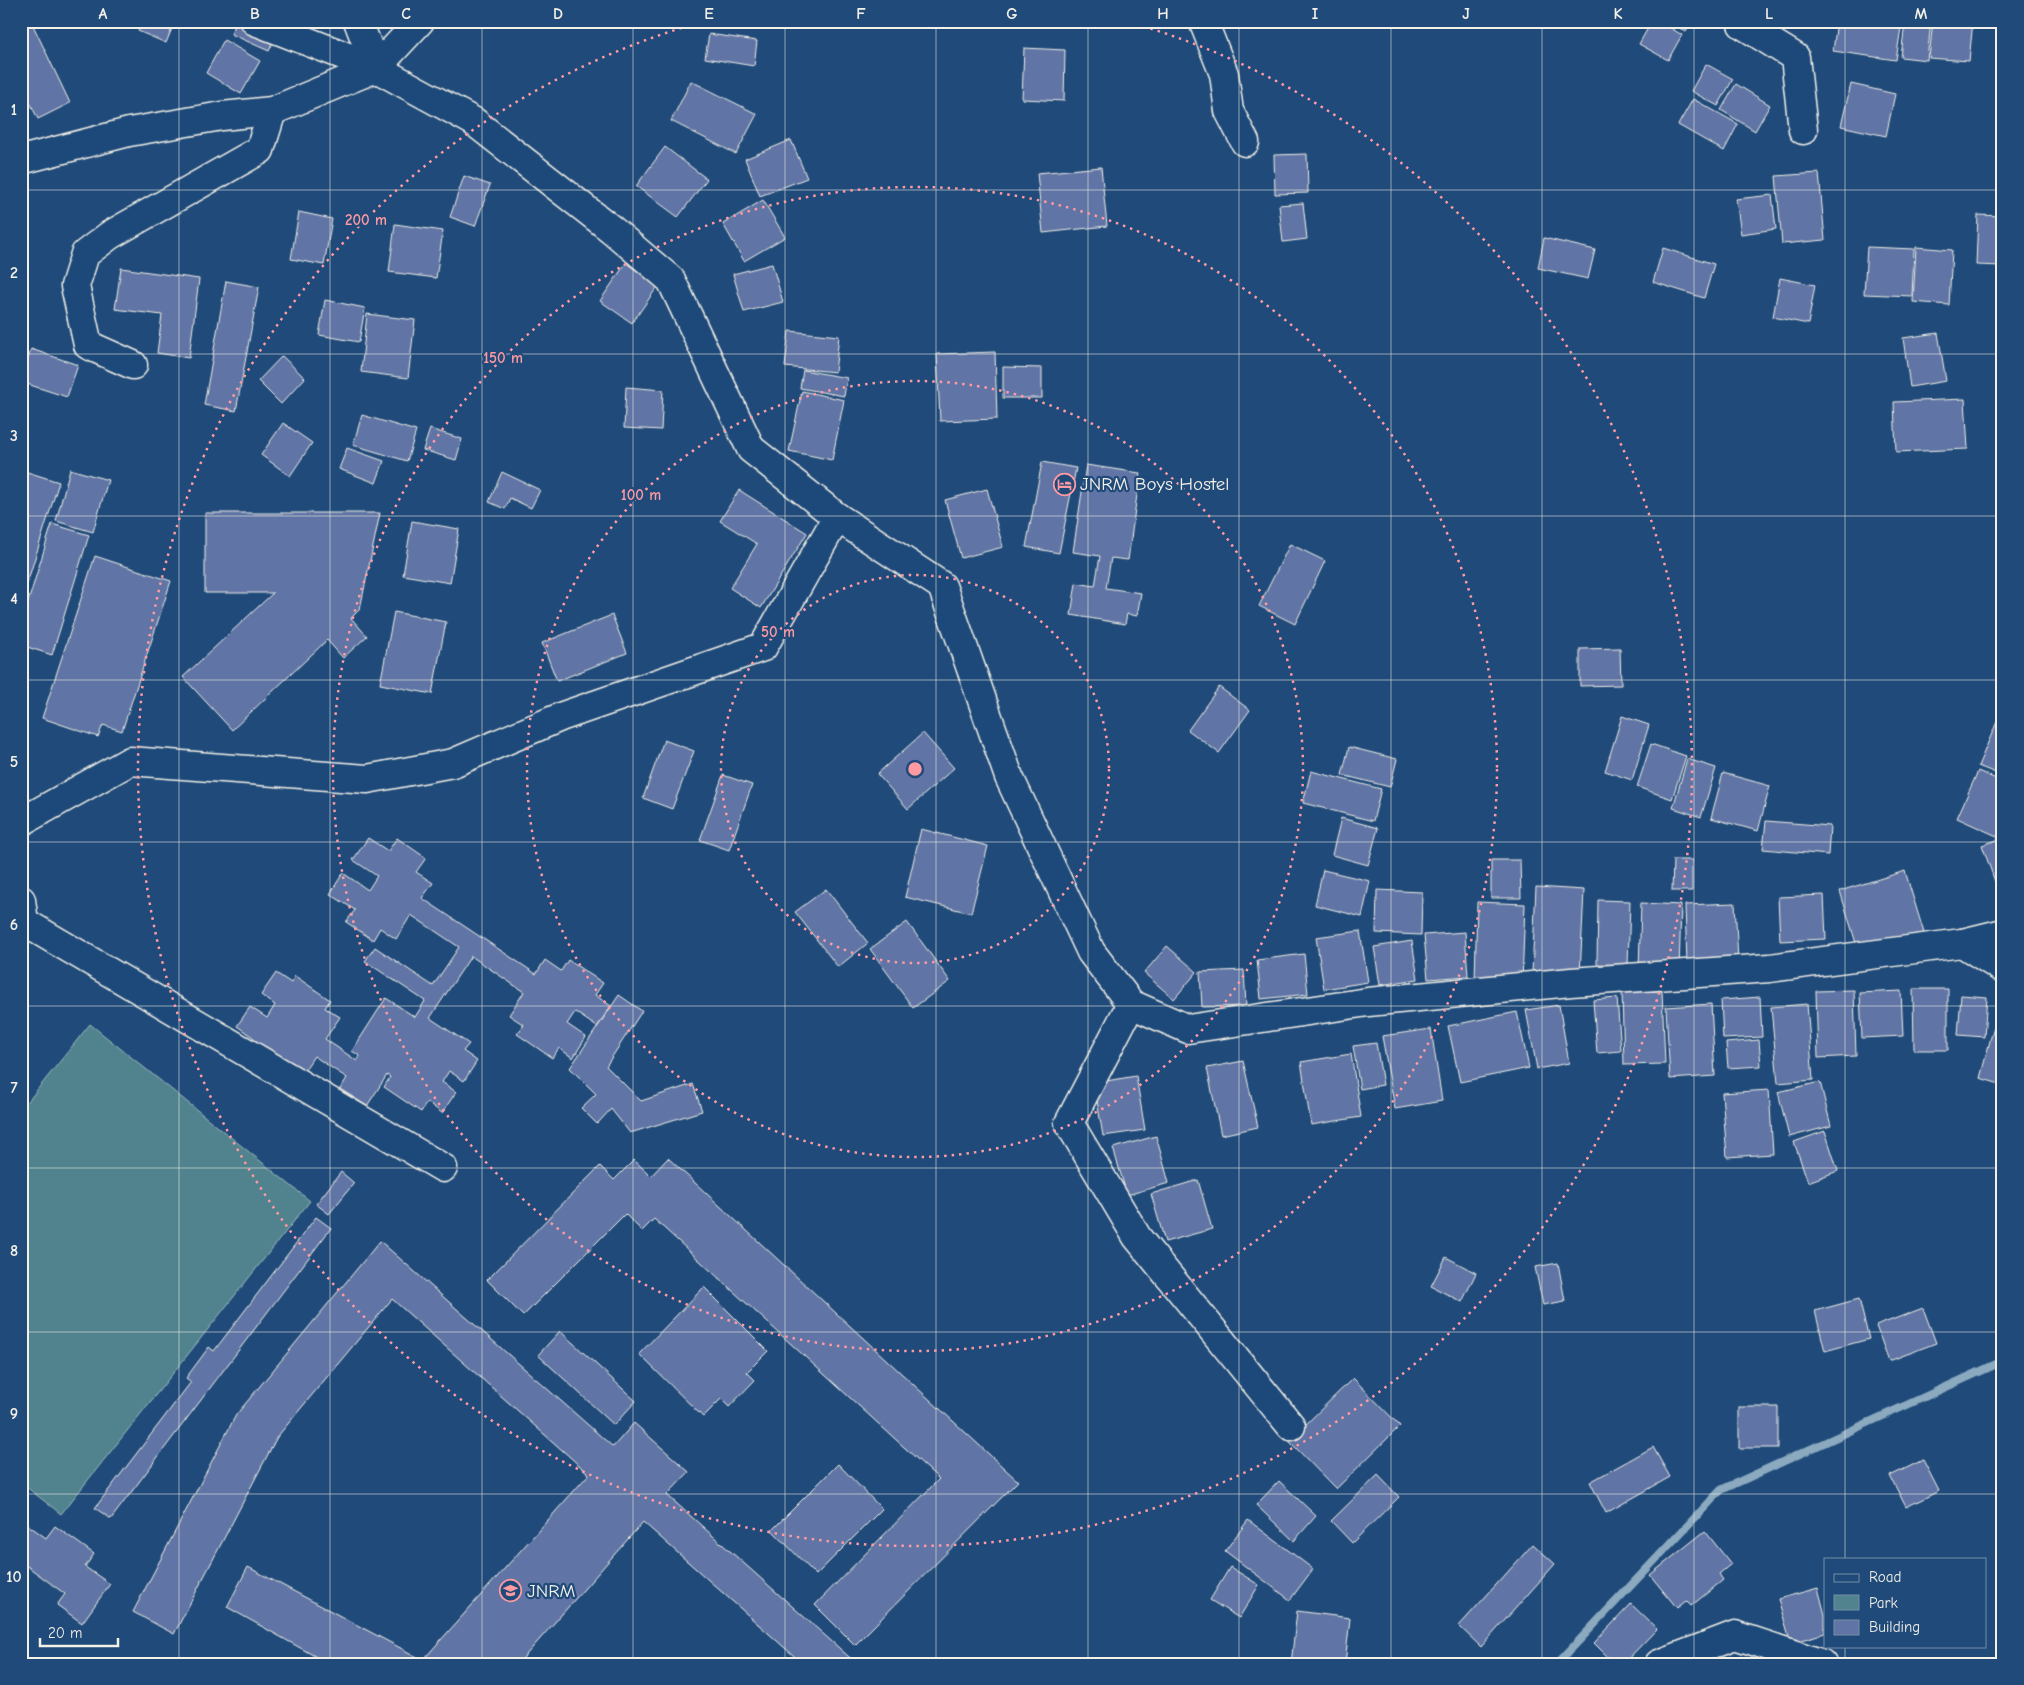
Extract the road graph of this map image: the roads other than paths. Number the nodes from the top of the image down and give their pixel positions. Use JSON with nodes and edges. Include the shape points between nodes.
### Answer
{"nodes":[{"id":1,"x":256,"y":21,"type":"edge"},
{"id":2,"x":358,"y":21,"type":"edge"},
{"id":3,"x":420,"y":21,"type":"edge"},
{"id":4,"x":1203,"y":21,"type":"edge"},
{"id":5,"x":1742,"y":21,"type":"edge"},
{"id":6,"x":376,"y":68,"type":"junction"},
{"id":7,"x":272,"y":111,"type":"junction"},
{"id":8,"x":1803,"y":130,"type":"dead end"},
{"id":9,"x":1245,"y":142,"type":"dead end"},
{"id":10,"x":21,"y":160,"type":"edge"},
{"id":11,"x":133,"y":365,"type":"dead end"},
{"id":12,"x":837,"y":517,"type":"junction"},
{"id":13,"x":21,"y":822,"type":"edge"},
{"id":14,"x":22,"y":916,"type":"edge"},
{"id":15,"x":2003,"y":933,"type":"edge"},
{"id":16,"x":1962,"y":943,"type":"junction"},
{"id":17,"x":2003,"y":969,"type":"edge"},
{"id":18,"x":1131,"y":1004,"type":"junction"},
{"id":19,"x":442,"y":1168,"type":"dead end"},
{"id":20,"x":1291,"y":1426,"type":"dead end"},
{"id":21,"x":1660,"y":1664,"type":"edge"},
{"id":22,"x":1823,"y":1664,"type":"edge"}],
"edges":[{"from":1,"to":6,"type":"street"},
{"from":2,"to":6,"type":"street"},
{"from":3,"to":6,"type":"street"},
{"from":4,"to":9,"type":"street","via":[[1224,74],[1229,111]]},
{"from":5,"to":8,"type":"street","via":[[1795,58]]},
{"from":6,"to":7,"type":"street"},
{"from":6,"to":12,"type":"street","via":[[474,121],[671,280],[751,449]]},
{"from":7,"to":10,"type":"street","via":[[129,132]]},
{"from":7,"to":11,"type":"street","via":[[260,150],[110,235],[85,254],[75,286],[88,345]]},
{"from":12,"to":13,"type":"street","via":[[763,647],[563,716],[453,763],[367,779],[130,761]]},
{"from":12,"to":18,"type":"street","via":[[942,586],[1009,777],[1090,952]]},
{"from":14,"to":19,"type":"street"},
{"from":15,"to":16,"type":"street"},
{"from":16,"to":17,"type":"street"},
{"from":16,"to":18,"type":"street","via":[[1770,968],[1571,982],[1368,1002],[1188,1029]]},
{"from":18,"to":20,"type":"street","via":[[1069,1123],[1137,1237]]},
{"from":21,"to":22,"type":"street","via":[[1736,1635]]}]}
